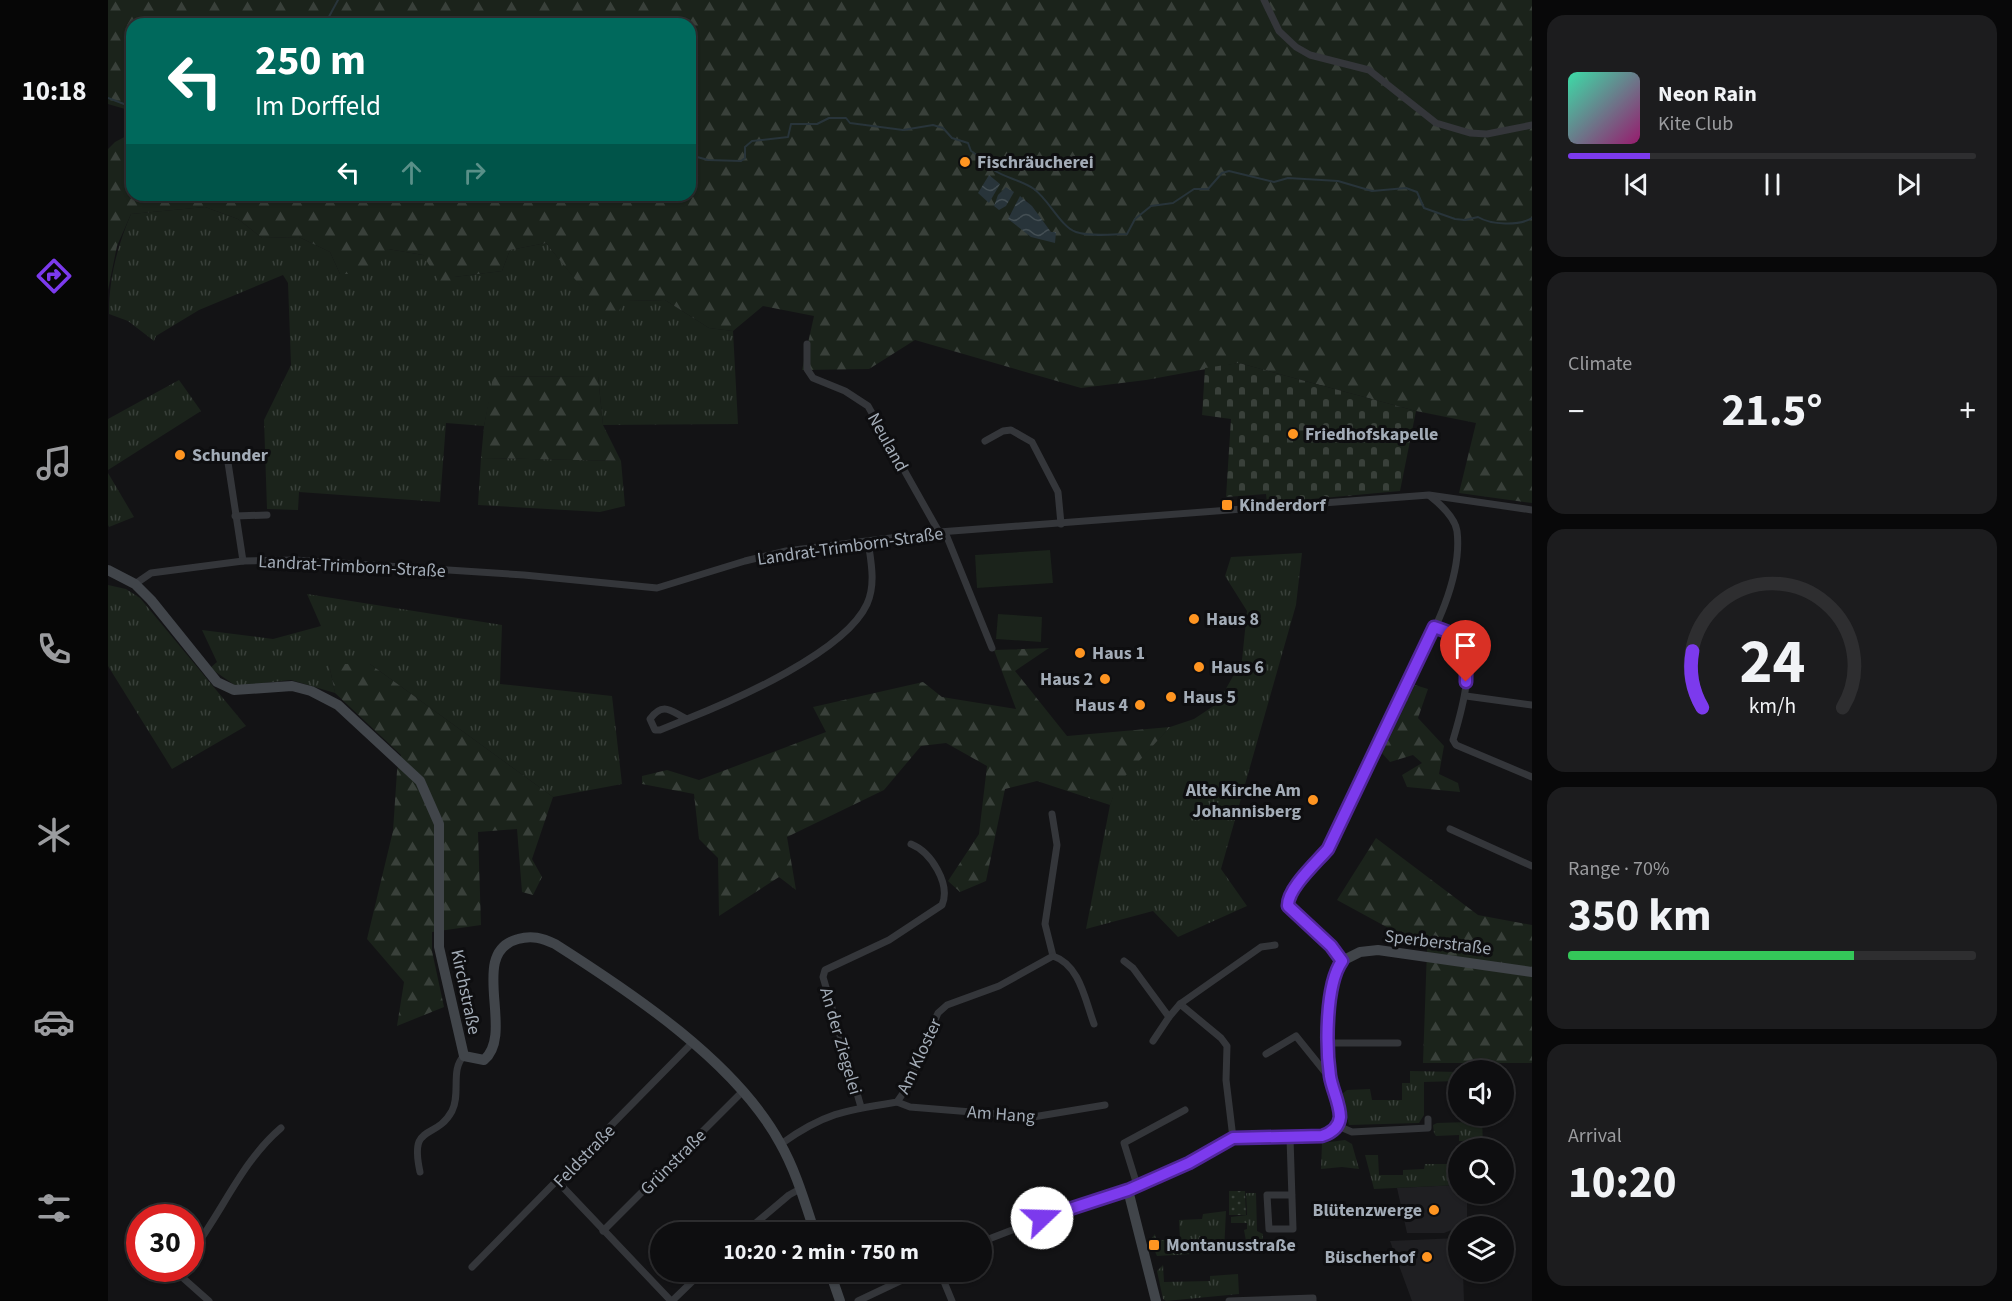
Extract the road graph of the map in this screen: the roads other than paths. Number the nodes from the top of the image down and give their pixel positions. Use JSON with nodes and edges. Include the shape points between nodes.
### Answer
{"nodes":[{"id":1,"x":1264,"y":0,"type":"edge"},
{"id":2,"x":1532,"y":125,"type":"edge"},
{"id":3,"x":807,"y":344,"type":"dead end"},
{"id":4,"x":985,"y":441,"type":"dead end"},
{"id":5,"x":227,"y":456,"type":"dead end"},
{"id":6,"x":1429,"y":495,"type":"junction"},
{"id":7,"x":1532,"y":510,"type":"edge"},
{"id":8,"x":267,"y":515,"type":"dead end"},
{"id":9,"x":235,"y":516,"type":"junction"},
{"id":10,"x":1060,"y":524,"type":"junction"},
{"id":11,"x":942,"y":532,"type":"junction"},
{"id":12,"x":868,"y":541,"type":"junction"},
{"id":13,"x":243,"y":561,"type":"junction"},
{"id":14,"x":108,"y":570,"type":"edge"},
{"id":15,"x":135,"y":584,"type":"junction"},
{"id":16,"x":1434,"y":627,"type":"junction"},
{"id":17,"x":992,"y":648,"type":"dead end"},
{"id":18,"x":1466,"y":696,"type":"junction"},
{"id":19,"x":1532,"y":705,"type":"edge"},
{"id":20,"x":687,"y":719,"type":"junction"},
{"id":21,"x":1532,"y":777,"type":"edge"},
{"id":22,"x":1052,"y":813,"type":"dead end"},
{"id":23,"x":1450,"y":830,"type":"dead end"},
{"id":24,"x":911,"y":844,"type":"dead end"},
{"id":25,"x":1532,"y":866,"type":"edge"},
{"id":26,"x":1275,"y":945,"type":"dead end"},
{"id":27,"x":1053,"y":956,"type":"junction"},
{"id":28,"x":1124,"y":961,"type":"dead end"},
{"id":29,"x":1342,"y":961,"type":"junction"},
{"id":30,"x":1532,"y":972,"type":"edge"},
{"id":31,"x":1180,"y":1005,"type":"junction"},
{"id":32,"x":1169,"y":1017,"type":"junction"},
{"id":33,"x":1094,"y":1024,"type":"dead end"},
{"id":34,"x":1153,"y":1041,"type":"dead end"},
{"id":35,"x":693,"y":1042,"type":"junction"},
{"id":36,"x":1328,"y":1043,"type":"junction"},
{"id":37,"x":1398,"y":1043,"type":"dead end"},
{"id":38,"x":1266,"y":1054,"type":"dead end"},
{"id":39,"x":464,"y":1056,"type":"junction"},
{"id":40,"x":1331,"y":1079,"type":"junction"},
{"id":41,"x":742,"y":1092,"type":"junction"},
{"id":42,"x":897,"y":1102,"type":"junction"},
{"id":43,"x":1105,"y":1105,"type":"dead end"},
{"id":44,"x":861,"y":1107,"type":"junction"},
{"id":45,"x":1185,"y":1110,"type":"dead end"},
{"id":46,"x":1428,"y":1119,"type":"dead end"},
{"id":47,"x":1338,"y":1126,"type":"junction"},
{"id":48,"x":281,"y":1128,"type":"dead end"},
{"id":49,"x":1233,"y":1138,"type":"junction"},
{"id":50,"x":1290,"y":1138,"type":"junction"},
{"id":51,"x":781,"y":1144,"type":"junction"},
{"id":52,"x":420,"y":1172,"type":"dead end"},
{"id":53,"x":558,"y":1182,"type":"junction"},
{"id":54,"x":1133,"y":1188,"type":"junction"},
{"id":55,"x":800,"y":1189,"type":"junction"},
{"id":56,"x":1292,"y":1195,"type":"junction"},
{"id":57,"x":757,"y":1222,"type":"edge"},
{"id":58,"x":811,"y":1222,"type":"edge"},
{"id":59,"x":603,"y":1232,"type":"junction"},
{"id":60,"x":204,"y":1233,"type":"edge"},
{"id":61,"x":992,"y":1238,"type":"edge"},
{"id":62,"x":472,"y":1267,"type":"dead end"},
{"id":63,"x":188,"y":1282,"type":"edge"},
{"id":64,"x":692,"y":1282,"type":"edge"},
{"id":65,"x":833,"y":1282,"type":"edge"},
{"id":66,"x":898,"y":1282,"type":"edge"},
{"id":67,"x":944,"y":1282,"type":"edge"},
{"id":68,"x":1289,"y":1300,"type":"edge"},
{"id":69,"x":209,"y":1301,"type":"edge"},
{"id":70,"x":672,"y":1301,"type":"edge"},
{"id":71,"x":840,"y":1301,"type":"edge"},
{"id":72,"x":858,"y":1301,"type":"edge"},
{"id":73,"x":952,"y":1301,"type":"edge"},
{"id":74,"x":1156,"y":1301,"type":"edge"},
{"id":75,"x":1229,"y":1301,"type":"edge"},
{"id":76,"x":1313,"y":1301,"type":"edge"}],
"edges":[{"from":1,"to":2,"type":"street","via":[[1279,31],[1296,47],[1310,55],[1369,70],[1436,123],[1487,134]]},
{"from":3,"to":11,"type":"street","name":"Neuland","via":[[807,369],[813,378],[868,406]]},
{"from":4,"to":10,"type":"street","via":[[1011,430],[1032,442],[1058,492]]},
{"from":5,"to":9,"type":"street"},
{"from":6,"to":7,"type":"street","name":"Landrat-Trimborn-Straße"},
{"from":6,"to":10,"type":"street","name":"Landrat-Trimborn-Straße"},
{"from":6,"to":16,"type":"street","via":[[1457,530],[1453,578]]},
{"from":8,"to":9,"type":"street"},
{"from":9,"to":13,"type":"street"},
{"from":10,"to":11,"type":"street","name":"Landrat-Trimborn-Straße"},
{"from":11,"to":12,"type":"street","name":"Landrat-Trimborn-Straße"},
{"from":11,"to":17,"type":"street","name":"Neuland"},
{"from":12,"to":13,"type":"street","name":"Landrat-Trimborn-Straße","via":[[786,551],[657,588],[350,563]]},
{"from":12,"to":20,"type":"street","via":[[872,590],[858,619],[819,652],[760,688]]},
{"from":13,"to":15,"type":"street","name":"Landrat-Trimborn-Straße","via":[[151,573]]},
{"from":14,"to":15,"type":"street","name":"Kirchstraße"},
{"from":15,"to":39,"type":"street","name":"Kirchstraße","via":[[217,682],[234,690],[292,686],[311,691],[338,705],[420,781],[439,824],[439,947]]},
{"from":16,"to":18,"type":"street","via":[[1462,640]]},
{"from":16,"to":29,"type":"street","via":[[1328,849],[1288,898],[1288,906]]},
{"from":18,"to":19,"type":"street"},
{"from":18,"to":21,"type":"street","via":[[1456,745]]},
{"from":20,"to":20,"type":"street","via":[[669,709],[650,719],[654,730]]},
{"from":22,"to":27,"type":"street","via":[[1057,845],[1045,924]]},
{"from":23,"to":25,"type":"street"},
{"from":24,"to":44,"type":"street","name":"An der Ziegelei","via":[[924,849],[943,882],[942,905],[889,940],[825,970],[823,977]]},
{"from":26,"to":31,"type":"street","via":[[1262,947]]},
{"from":27,"to":33,"type":"street","via":[[1063,959],[1075,973]]},
{"from":27,"to":42,"type":"street","name":"Am Kloster","via":[[999,986],[947,1005],[938,1013]]},
{"from":28,"to":32,"type":"street"},
{"from":29,"to":30,"type":"street","name":"Sperberstraße","via":[[1360,952],[1378,950]]},
{"from":29,"to":36,"type":"street","via":[[1334,980]]},
{"from":31,"to":32,"type":"street"},
{"from":31,"to":49,"type":"street","via":[[1227,1046],[1226,1080]]},
{"from":32,"to":34,"type":"street"},
{"from":35,"to":39,"type":"street","name":"Kirchstraße","via":[[555,944],[526,937],[503,946],[495,959],[495,1045],[484,1060]]},
{"from":35,"to":41,"type":"street","name":"Kirchstraße"},
{"from":35,"to":53,"type":"street","name":"Feldstraße"},
{"from":36,"to":37,"type":"street"},
{"from":36,"to":40,"type":"street"},
{"from":38,"to":40,"type":"street","via":[[1296,1036]]},
{"from":39,"to":52,"type":"street","via":[[458,1066],[452,1110],[417,1145]]},
{"from":40,"to":47,"type":"street","via":[[1339,1112]]},
{"from":41,"to":51,"type":"street","name":"Kirchstraße"},
{"from":41,"to":59,"type":"street","name":"Grünstraße"},
{"from":42,"to":43,"type":"street","name":"Am Hang","via":[[910,1107],[1033,1117]]},
{"from":42,"to":44,"type":"street","name":"Am Kloster"},
{"from":44,"to":51,"type":"street","name":"Am Kloster","via":[[816,1121]]},
{"from":45,"to":54,"type":"street","via":[[1125,1143]]},
{"from":46,"to":47,"type":"street","via":[[1428,1128],[1352,1132]]},
{"from":47,"to":50,"type":"street","via":[[1328,1134]]},
{"from":48,"to":60,"type":"street","via":[[243,1173]]},
{"from":49,"to":50,"type":"street"},
{"from":49,"to":54,"type":"street"},
{"from":50,"to":56,"type":"street"},
{"from":51,"to":55,"type":"street","name":"Kirchstraße"},
{"from":53,"to":59,"type":"street"},
{"from":53,"to":62,"type":"street","name":"Feldstraße"},
{"from":54,"to":61,"type":"street"},
{"from":54,"to":74,"type":"street"},
{"from":55,"to":57,"type":"street"},
{"from":55,"to":58,"type":"street","name":"Kirchstraße"},
{"from":56,"to":56,"type":"street","via":[[1268,1196],[1269,1229],[1293,1229]]},
{"from":59,"to":70,"type":"street"},
{"from":63,"to":69,"type":"street"},
{"from":64,"to":70,"type":"street"},
{"from":65,"to":71,"type":"street"},
{"from":66,"to":72,"type":"street"},
{"from":67,"to":73,"type":"street"},
{"from":68,"to":75,"type":"street"},
{"from":68,"to":76,"type":"street"}]}
